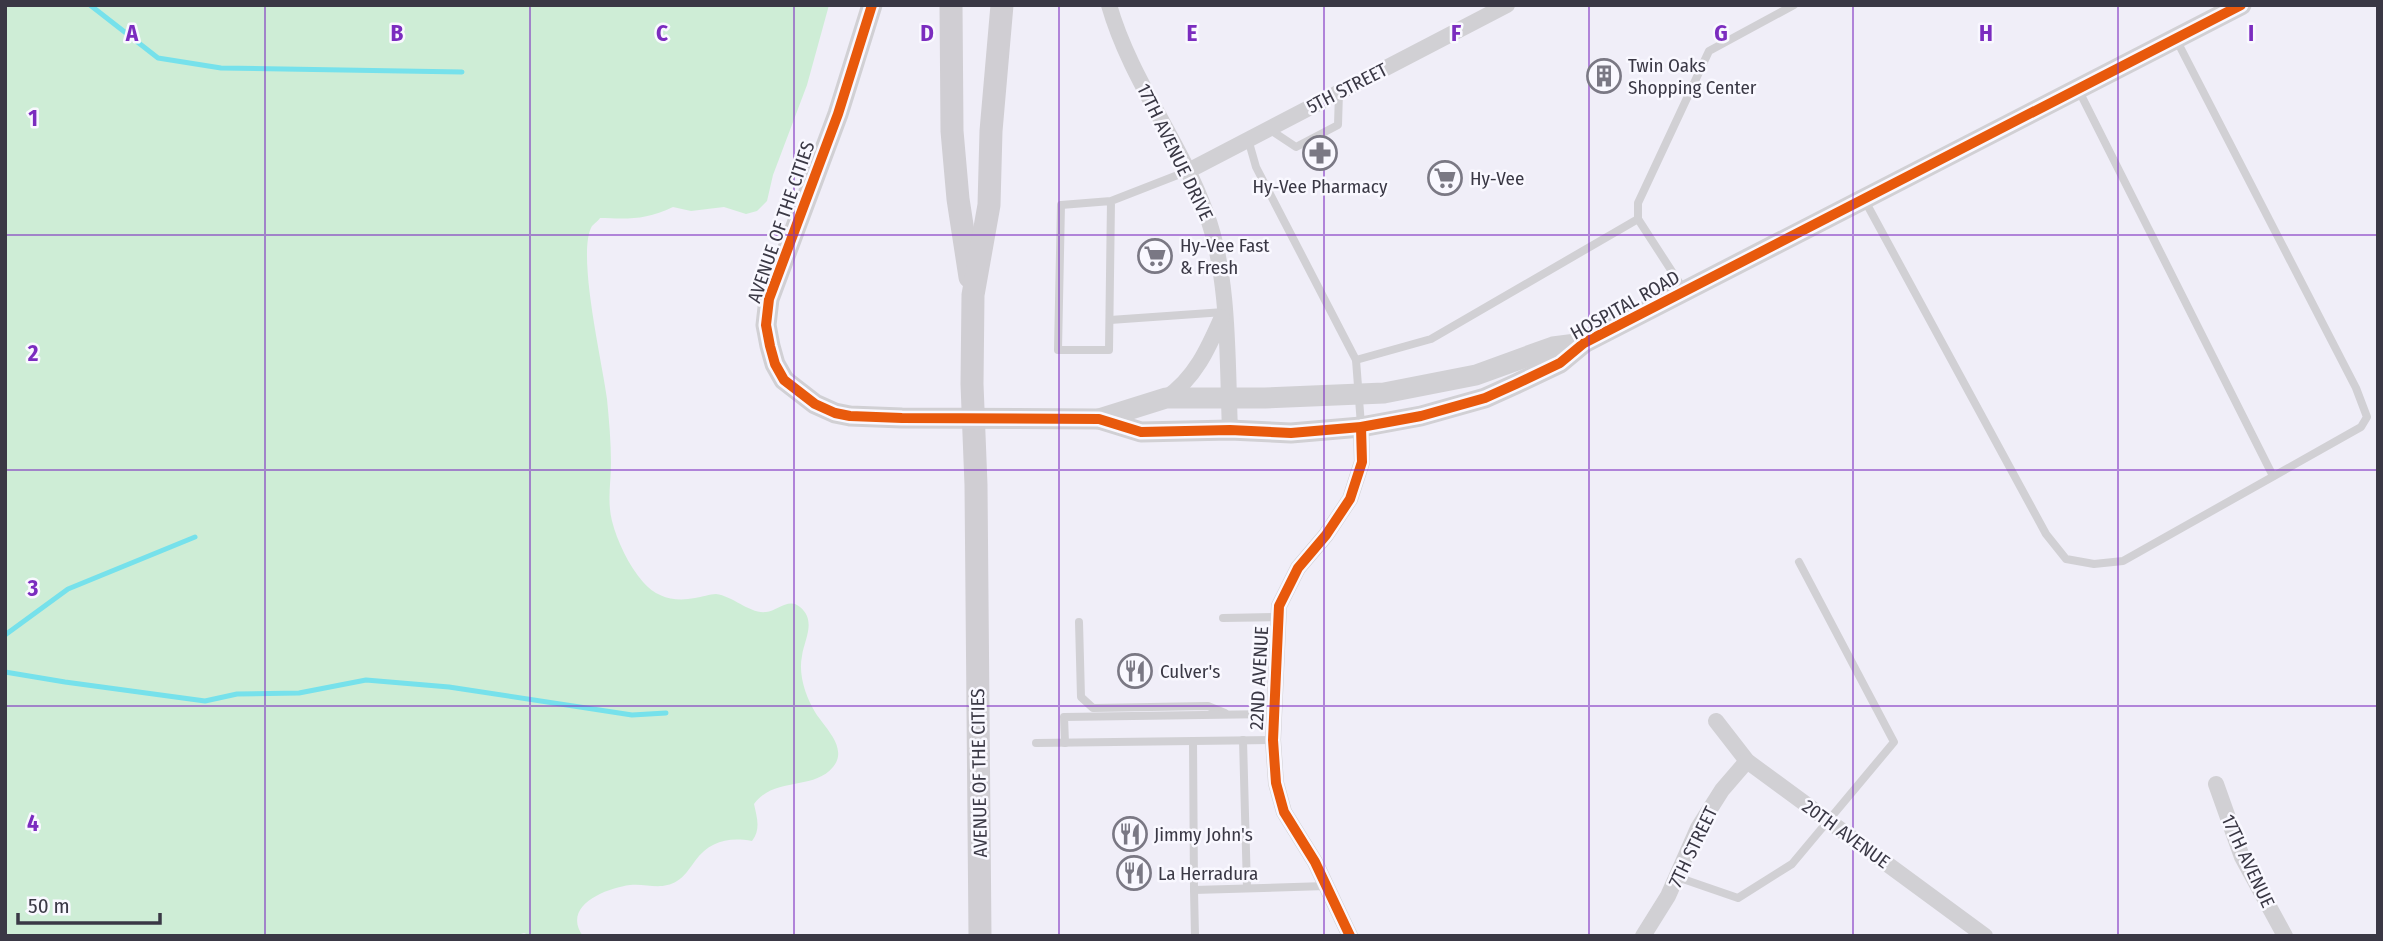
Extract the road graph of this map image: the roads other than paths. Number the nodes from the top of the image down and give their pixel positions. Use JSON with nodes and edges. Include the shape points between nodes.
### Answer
{"nodes":[{"id":1,"x":872,"y":5,"type":"edge"},
{"id":2,"x":951,"y":5,"type":"edge"},
{"id":3,"x":1002,"y":5,"type":"edge"},
{"id":4,"x":1109,"y":5,"type":"edge"},
{"id":5,"x":1507,"y":5,"type":"edge"},
{"id":6,"x":1794,"y":5,"type":"edge"},
{"id":7,"x":2241,"y":5,"type":"edge"},
{"id":8,"x":2175,"y":39,"type":"junction"},
{"id":9,"x":2078,"y":89,"type":"junction"},
{"id":10,"x":1339,"y":92,"type":"junction"},
{"id":11,"x":1268,"y":129,"type":"junction"},
{"id":12,"x":1248,"y":139,"type":"junction"},
{"id":13,"x":1188,"y":171,"type":"junction"},
{"id":14,"x":1864,"y":199,"type":"junction"},
{"id":15,"x":1111,"y":201,"type":"junction"},
{"id":16,"x":1638,"y":219,"type":"junction"},
{"id":17,"x":1685,"y":292,"type":"junction"},
{"id":18,"x":973,"y":295,"type":"junction"},
{"id":19,"x":1224,"y":312,"type":"junction"},
{"id":20,"x":1110,"y":320,"type":"junction"},
{"id":21,"x":1584,"y":343,"type":"junction"},
{"id":22,"x":1356,"y":360,"type":"junction"},
{"id":23,"x":1359,"y":395,"type":"junction"},
{"id":24,"x":1166,"y":398,"type":"junction"},
{"id":25,"x":1229,"y":398,"type":"junction"},
{"id":26,"x":974,"y":417,"type":"junction"},
{"id":27,"x":1099,"y":419,"type":"junction"},
{"id":28,"x":1361,"y":427,"type":"junction"},
{"id":29,"x":1230,"y":430,"type":"junction"},
{"id":30,"x":2273,"y":477,"type":"junction"},
{"id":31,"x":976,"y":485,"type":"junction"},
{"id":32,"x":1799,"y":562,"type":"dead end"},
{"id":33,"x":1279,"y":617,"type":"junction"},
{"id":34,"x":1223,"y":618,"type":"dead end"},
{"id":35,"x":1079,"y":622,"type":"dead end"},
{"id":36,"x":1275,"y":714,"type":"junction"},
{"id":37,"x":1228,"y":715,"type":"junction"},
{"id":38,"x":1716,"y":721,"type":"dead end"},
{"id":39,"x":1243,"y":740,"type":"junction"},
{"id":40,"x":1273,"y":740,"type":"junction"},
{"id":41,"x":1193,"y":741,"type":"junction"},
{"id":42,"x":1036,"y":743,"type":"dead end"},
{"id":43,"x":1065,"y":743,"type":"junction"},
{"id":44,"x":1747,"y":761,"type":"junction"},
{"id":45,"x":2216,"y":784,"type":"dead end"},
{"id":46,"x":979,"y":794,"type":"dead end"},
{"id":47,"x":1828,"y":821,"type":"junction"},
{"id":48,"x":1677,"y":877,"type":"junction"},
{"id":49,"x":1326,"y":886,"type":"junction"},
{"id":50,"x":1247,"y":888,"type":"junction"},
{"id":51,"x":1194,"y":890,"type":"junction"},
{"id":52,"x":980,"y":936,"type":"edge"},
{"id":53,"x":1195,"y":936,"type":"edge"},
{"id":54,"x":1350,"y":936,"type":"edge"},
{"id":55,"x":1643,"y":936,"type":"edge"},
{"id":56,"x":1985,"y":936,"type":"edge"},
{"id":57,"x":2285,"y":936,"type":"edge"}],
"edges":[{"from":1,"to":26,"type":"street","name":"AVENUE OF THE CITIES","via":[[838,114],[769,299],[766,325],[770,346],[784,380],[835,413]]},
{"from":2,"to":18,"type":"main road","name":"AVENUE OF THE CITIES","via":[[952,131]]},
{"from":3,"to":18,"type":"main road","name":"AVENUE OF THE CITIES","via":[[989,205]]},
{"from":4,"to":13,"type":"street","name":"17TH AVENUE DRIVE"},
{"from":5,"to":10,"type":"street","name":"5TH STREET"},
{"from":6,"to":16,"type":"lane","via":[[1709,51],[1638,204]]},
{"from":7,"to":8,"type":"street","name":"HOSPITAL ROAD"},
{"from":8,"to":9,"type":"street","name":"HOSPITAL ROAD"},
{"from":8,"to":30,"type":"lane","via":[[2367,417],[2361,427]]},
{"from":9,"to":14,"type":"street","name":"HOSPITAL ROAD"},
{"from":9,"to":30,"type":"lane"},
{"from":10,"to":11,"type":"street","name":"5TH STREET"},
{"from":10,"to":11,"type":"lane","via":[[1338,125],[1296,147]]},
{"from":11,"to":12,"type":"street","name":"5TH STREET"},
{"from":12,"to":13,"type":"street","name":"5TH STREET"},
{"from":12,"to":22,"type":"lane","via":[[1256,167]]},
{"from":13,"to":15,"type":"lane"},
{"from":13,"to":19,"type":"street","name":"17TH AVENUE DRIVE","via":[[1216,241]]},
{"from":14,"to":17,"type":"street","name":"HOSPITAL ROAD"},
{"from":14,"to":30,"type":"lane","via":[[2046,534],[2066,559],[2094,564],[2123,561]]},
{"from":15,"to":20,"type":"lane"},
{"from":15,"to":20,"type":"lane","via":[[1061,205],[1058,350],[1109,350]]},
{"from":16,"to":17,"type":"lane"},
{"from":16,"to":22,"type":"lane","via":[[1431,339]]},
{"from":17,"to":21,"type":"street","name":"HOSPITAL ROAD"},
{"from":18,"to":26,"type":"main road","name":"AVENUE OF THE CITIES"},
{"from":19,"to":20,"type":"lane"},
{"from":19,"to":24,"type":"street","via":[[1193,374]]},
{"from":19,"to":25,"type":"street","name":"17TH AVENUE DRIVE"},
{"from":21,"to":23,"type":"street","name":"HOSPITAL ROAD","via":[[1553,347],[1476,375]]},
{"from":21,"to":28,"type":"street","name":"HOSPITAL ROAD","via":[[1560,363],[1485,398]]},
{"from":22,"to":23,"type":"lane"},
{"from":23,"to":25,"type":"street","name":"HOSPITAL ROAD"},
{"from":23,"to":28,"type":"lane"},
{"from":24,"to":25,"type":"street","name":"HOSPITAL ROAD"},
{"from":24,"to":27,"type":"street","name":"HOSPITAL ROAD"},
{"from":25,"to":29,"type":"street","name":"17TH AVENUE DRIVE"},
{"from":26,"to":27,"type":"street","name":"HOSPITAL ROAD"},
{"from":26,"to":31,"type":"main road","name":"AVENUE OF THE CITIES"},
{"from":27,"to":29,"type":"street","name":"HOSPITAL ROAD","via":[[1140,432]]},
{"from":28,"to":29,"type":"street","name":"HOSPITAL ROAD","via":[[1291,433]]},
{"from":28,"to":33,"type":"street","name":"22ND AVENUE","via":[[1362,462],[1350,499],[1298,568],[1279,606]]},
{"from":31,"to":46,"type":"main road","name":"AVENUE OF THE CITIES"},
{"from":31,"to":52,"type":"main road","name":"AVENUE OF THE CITIES"},
{"from":32,"to":47,"type":"lane","via":[[1894,742]]},
{"from":33,"to":34,"type":"lane"},
{"from":33,"to":36,"type":"street","name":"22ND AVENUE"},
{"from":35,"to":37,"type":"lane","via":[[1081,696],[1093,708],[1208,706]]},
{"from":36,"to":37,"type":"lane"},
{"from":36,"to":40,"type":"street","name":"22ND AVENUE"},
{"from":37,"to":43,"type":"lane","via":[[1064,717]]},
{"from":38,"to":44,"type":"street","name":"20TH AVENUE"},
{"from":39,"to":40,"type":"lane"},
{"from":39,"to":41,"type":"lane"},
{"from":39,"to":50,"type":"lane"},
{"from":40,"to":49,"type":"street","name":"22ND AVENUE","via":[[1276,783],[1284,812]]},
{"from":41,"to":43,"type":"lane"},
{"from":41,"to":51,"type":"lane"},
{"from":42,"to":43,"type":"lane"},
{"from":44,"to":47,"type":"street","name":"20TH AVENUE"},
{"from":44,"to":48,"type":"street","name":"7TH STREET","via":[[1698,828]]},
{"from":45,"to":57,"type":"street","name":"17TH AVENUE","via":[[2242,858]]},
{"from":47,"to":48,"type":"lane","via":[[1792,864],[1738,898]]},
{"from":47,"to":56,"type":"street","name":"20TH AVENUE"},
{"from":48,"to":55,"type":"street","name":"7TH STREET"},
{"from":49,"to":50,"type":"lane"},
{"from":49,"to":54,"type":"street","name":"22ND AVENUE"},
{"from":50,"to":51,"type":"lane"},
{"from":51,"to":53,"type":"lane"}]}
